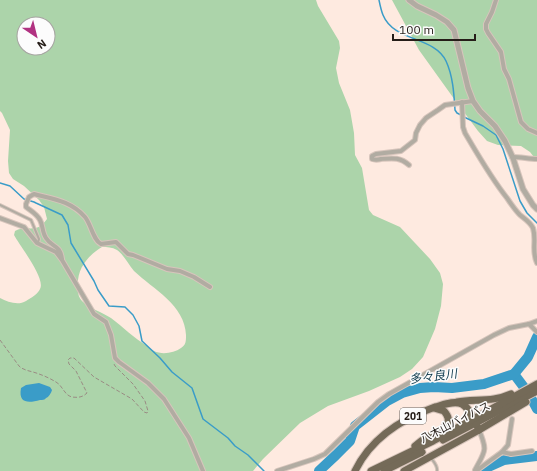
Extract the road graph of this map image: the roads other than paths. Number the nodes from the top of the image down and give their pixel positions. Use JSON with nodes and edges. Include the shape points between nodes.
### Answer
{"nodes":[{"id":1,"x":409,"y":0,"type":"edge"},
{"id":2,"x":496,"y":0,"type":"edge"},
{"id":3,"x":473,"y":101,"type":"junction"},
{"id":4,"x":462,"y":102,"type":"junction"},
{"id":5,"x":537,"y":133,"type":"edge"},
{"id":6,"x":512,"y":157,"type":"junction"},
{"id":7,"x":537,"y":159,"type":"edge"},
{"id":8,"x":409,"y":165,"type":"dead end"},
{"id":9,"x":0,"y":205,"type":"edge"},
{"id":10,"x":537,"y":209,"type":"edge"},
{"id":11,"x":0,"y":218,"type":"edge"},
{"id":12,"x":38,"y":243,"type":"junction"},
{"id":13,"x":62,"y":260,"type":"junction"},
{"id":14,"x":537,"y":263,"type":"edge"},
{"id":15,"x":210,"y":287,"type":"dead end"},
{"id":16,"x":537,"y":321,"type":"edge"},
{"id":17,"x":529,"y":324,"type":"junction"},
{"id":18,"x":536,"y":331,"type":"edge"},
{"id":19,"x":536,"y":390,"type":"edge"},
{"id":20,"x":526,"y":397,"type":"junction"},
{"id":21,"x":455,"y":402,"type":"junction"},
{"id":22,"x":434,"y":408,"type":"junction"},
{"id":23,"x":512,"y":419,"type":"dead end"},
{"id":24,"x":476,"y":424,"type":"junction"},
{"id":25,"x":532,"y":451,"type":"dead end"},
{"id":26,"x":502,"y":452,"type":"junction"},
{"id":27,"x":406,"y":454,"type":"junction"},
{"id":28,"x":430,"y":457,"type":"junction"},
{"id":29,"x":203,"y":471,"type":"edge"},
{"id":30,"x":277,"y":471,"type":"edge"},
{"id":31,"x":355,"y":471,"type":"edge"},
{"id":32,"x":371,"y":471,"type":"edge"},
{"id":33,"x":384,"y":471,"type":"edge"},
{"id":34,"x":404,"y":471,"type":"edge"},
{"id":35,"x":437,"y":471,"type":"edge"},
{"id":36,"x":475,"y":471,"type":"edge"}],
"edges":[{"from":1,"to":3,"type":"street","via":[[436,14],[454,30]]},
{"from":2,"to":5,"type":"street","via":[[486,29],[501,52],[521,122]]},
{"from":3,"to":4,"type":"street"},
{"from":3,"to":6,"type":"street","via":[[495,126]]},
{"from":4,"to":8,"type":"street","via":[[445,105],[426,118],[416,133],[416,140],[401,151],[372,156],[375,160],[396,158]]},
{"from":4,"to":14,"type":"street","via":[[465,133],[506,198],[536,233],[534,257]]},
{"from":6,"to":7,"type":"street"},
{"from":6,"to":10,"type":"street","via":[[523,189]]},
{"from":9,"to":12,"type":"lane","via":[[32,222]]},
{"from":11,"to":12,"type":"street","via":[[24,227]]},
{"from":12,"to":13,"type":"street","via":[[56,252]]},
{"from":13,"to":15,"type":"street","via":[[59,249],[46,238],[39,219],[26,207],[29,197],[34,194],[69,204],[76,209],[87,221],[98,243],[116,242],[128,254],[167,269],[180,271]]},
{"from":13,"to":29,"type":"street","via":[[94,314],[106,322],[116,360],[148,383],[164,399],[189,438]]},
{"from":16,"to":17,"type":"street"},
{"from":17,"to":18,"type":"street"},
{"from":17,"to":30,"type":"street","via":[[509,328],[494,335],[389,394],[325,454]]},
{"from":19,"to":20,"type":"highway","number":"201"},
{"from":20,"to":21,"type":"highway","number":"201","via":[[516,391],[494,399]]},
{"from":20,"to":24,"type":"highway","name":"八木山バイパス","number":"201"},
{"from":20,"to":24,"type":"highway","number":"201"},
{"from":21,"to":22,"type":"highway","number":"201"},
{"from":21,"to":24,"type":"highway","via":[[467,408]]},
{"from":22,"to":27,"type":"highway","via":[[446,413],[446,427],[426,437]]},
{"from":22,"to":31,"type":"highway","number":"201","via":[[401,422],[386,433],[366,453]]},
{"from":23,"to":26,"type":"street","via":[[508,445]]},
{"from":24,"to":27,"type":"highway","name":"八木山バイパス","number":"201"},
{"from":24,"to":28,"type":"highway","number":"201"},
{"from":24,"to":33,"type":"highway","name":"八木山バイパス","number":"201"},
{"from":24,"to":36,"type":"street","via":[[485,445]]},
{"from":25,"to":26,"type":"street","via":[[511,454]]},
{"from":26,"to":36,"type":"street"},
{"from":27,"to":32,"type":"highway","name":"八木山バイパス","number":"201"},
{"from":28,"to":34,"type":"highway","number":"201"},
{"from":28,"to":35,"type":"lane","via":[[436,464]]}]}
